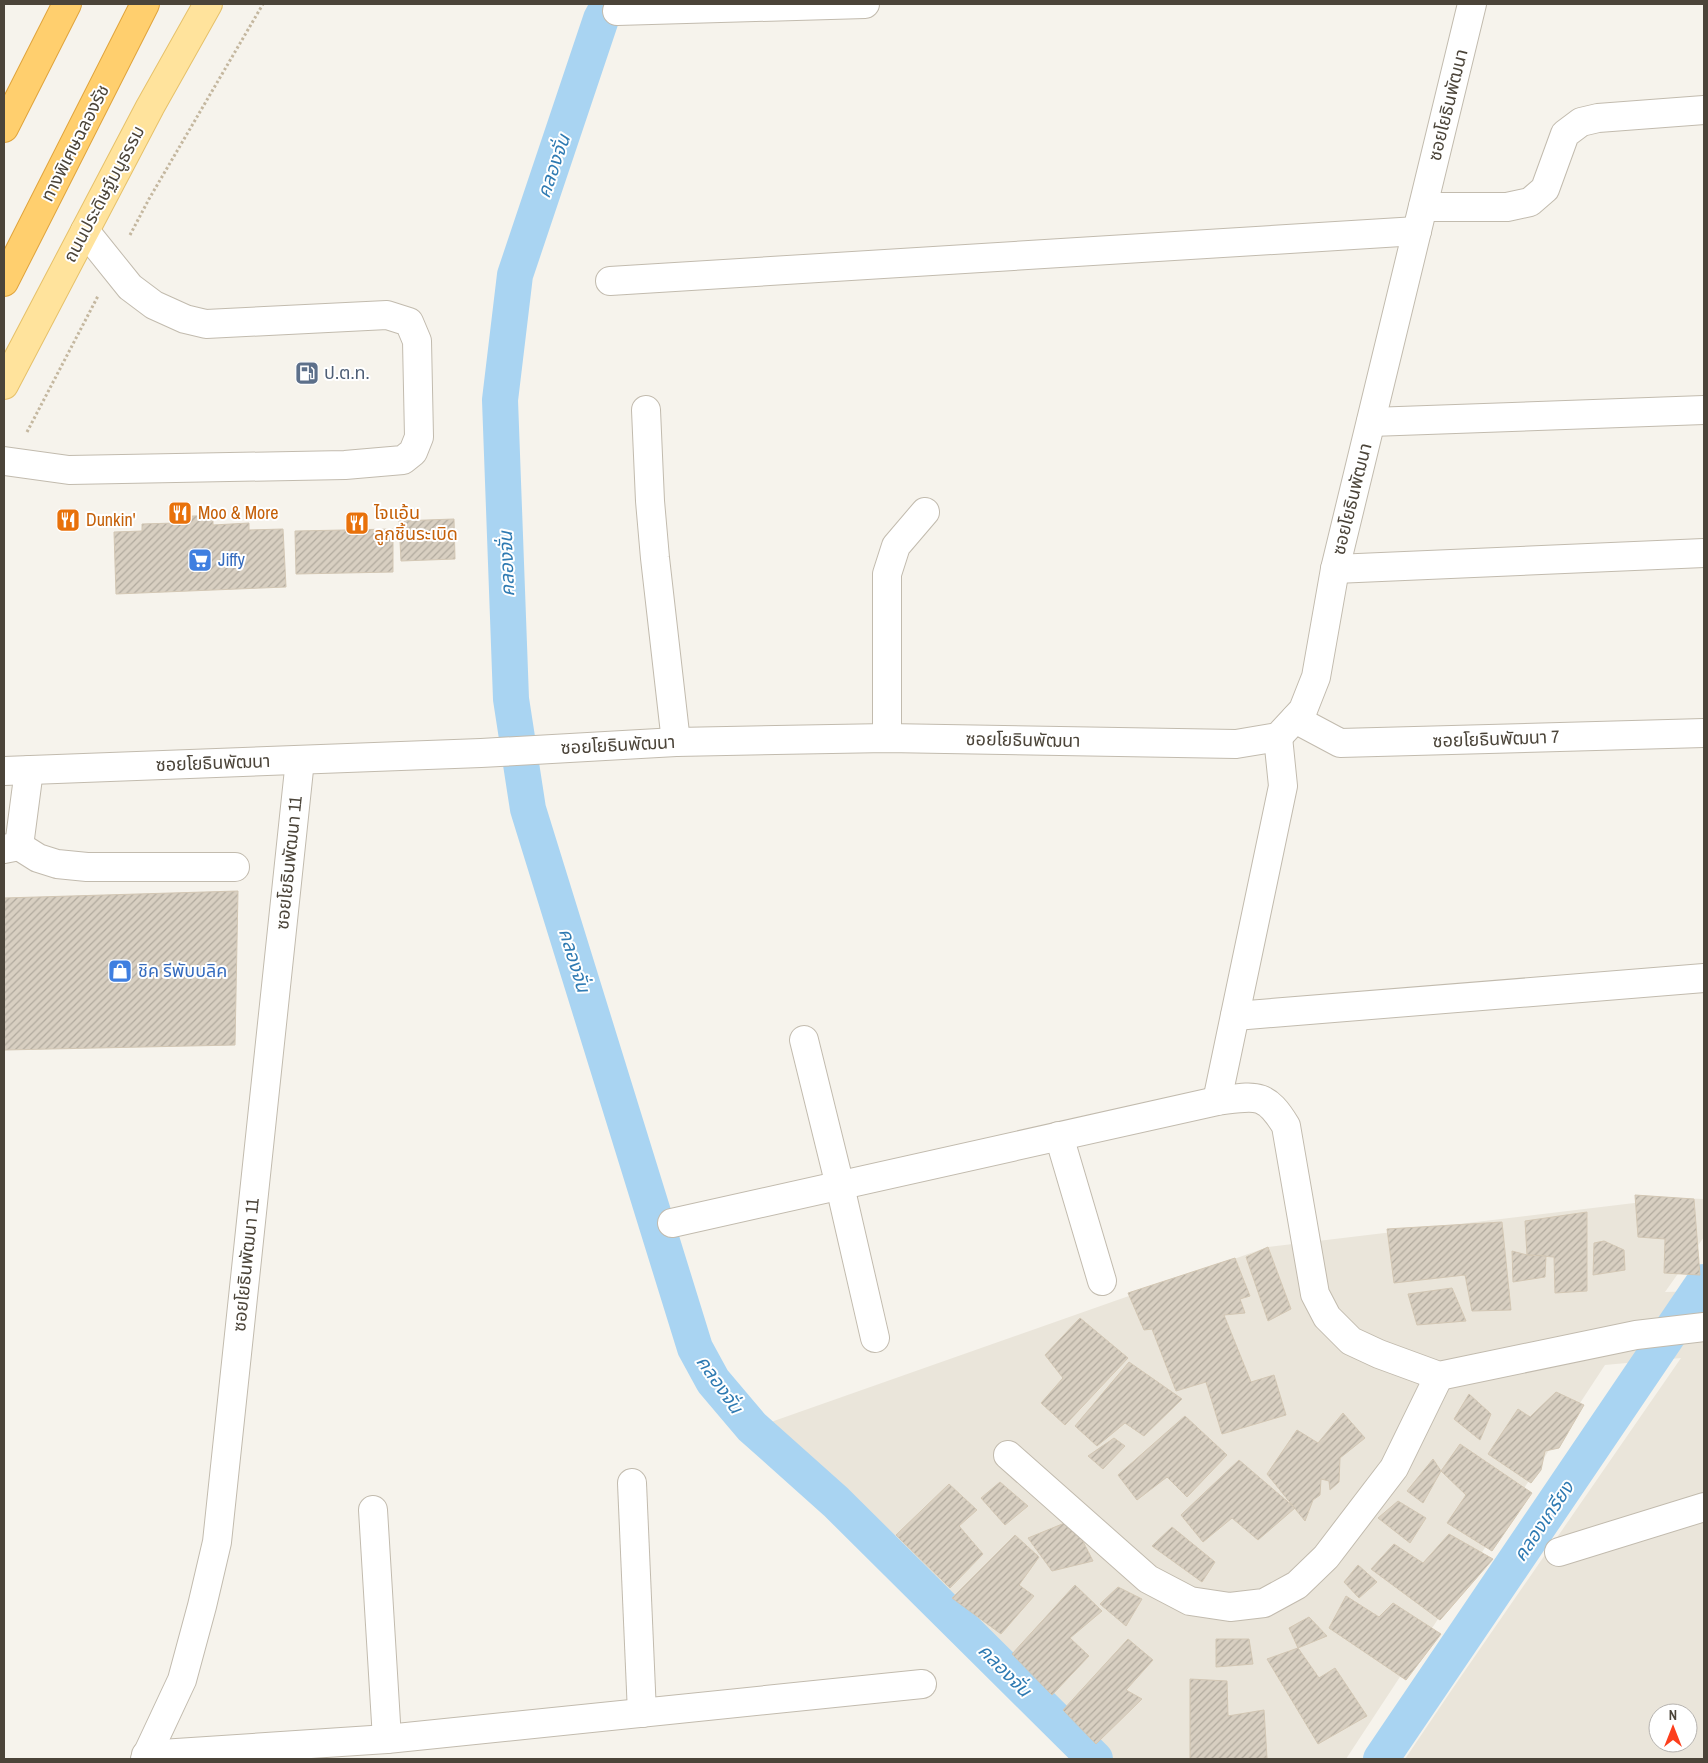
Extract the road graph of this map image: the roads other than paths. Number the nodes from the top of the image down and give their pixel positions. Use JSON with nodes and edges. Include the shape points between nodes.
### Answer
{"nodes":[{"id":1,"x":67,"y":4,"type":"edge"},
{"id":2,"x":146,"y":4,"type":"edge"},
{"id":3,"x":208,"y":4,"type":"edge"},
{"id":4,"x":865,"y":4,"type":"edge"},
{"id":5,"x":1472,"y":4,"type":"edge"},
{"id":6,"x":617,"y":12,"type":"dead end"},
{"id":7,"x":1704,"y":110,"type":"edge"},
{"id":8,"x":4,"y":128,"type":"edge"},
{"id":9,"x":1420,"y":219,"type":"junction"},
{"id":10,"x":85,"y":231,"type":"junction"},
{"id":11,"x":610,"y":281,"type":"dead end"},
{"id":12,"x":4,"y":282,"type":"edge"},
{"id":13,"x":4,"y":385,"type":"edge"},
{"id":14,"x":646,"y":410,"type":"dead end"},
{"id":15,"x":1704,"y":410,"type":"edge"},
{"id":16,"x":1371,"y":422,"type":"junction"},
{"id":17,"x":4,"y":461,"type":"edge"},
{"id":18,"x":925,"y":512,"type":"dead end"},
{"id":19,"x":1704,"y":553,"type":"edge"},
{"id":20,"x":1335,"y":569,"type":"junction"},
{"id":21,"x":1286,"y":728,"type":"junction"},
{"id":22,"x":1704,"y":734,"type":"edge"},
{"id":23,"x":888,"y":738,"type":"junction"},
{"id":24,"x":676,"y":742,"type":"junction"},
{"id":25,"x":300,"y":760,"type":"junction"},
{"id":26,"x":16,"y":771,"type":"edge"},
{"id":27,"x":11,"y":847,"type":"edge"},
{"id":28,"x":235,"y":867,"type":"dead end"},
{"id":29,"x":1704,"y":978,"type":"edge"},
{"id":30,"x":1235,"y":1016,"type":"junction"},
{"id":31,"x":804,"y":1040,"type":"dead end"},
{"id":32,"x":1218,"y":1100,"type":"junction"},
{"id":33,"x":1059,"y":1136,"type":"junction"},
{"id":34,"x":840,"y":1186,"type":"junction"},
{"id":35,"x":672,"y":1223,"type":"dead end"},
{"id":36,"x":1102,"y":1281,"type":"dead end"},
{"id":37,"x":1704,"y":1327,"type":"edge"},
{"id":38,"x":875,"y":1338,"type":"dead end"},
{"id":39,"x":1439,"y":1376,"type":"junction"},
{"id":40,"x":1008,"y":1455,"type":"dead end"},
{"id":41,"x":632,"y":1483,"type":"dead end"},
{"id":42,"x":1704,"y":1507,"type":"edge"},
{"id":43,"x":373,"y":1510,"type":"dead end"},
{"id":44,"x":1559,"y":1552,"type":"dead end"},
{"id":45,"x":922,"y":1684,"type":"dead end"},
{"id":46,"x":642,"y":1713,"type":"junction"},
{"id":47,"x":387,"y":1739,"type":"junction"},
{"id":48,"x":146,"y":1757,"type":"edge"}],
"edges":[{"from":1,"to":8,"type":"highway"},
{"from":2,"to":12,"type":"highway","name":"ทางพิเศษฉลองรัช"},
{"from":3,"to":10,"type":"main road","name":"ถนนประดิษฐ์มนูธรรม"},
{"from":4,"to":6,"type":"street"},
{"from":5,"to":9,"type":"street","name":"ซอยโยธินพัฒนา"},
{"from":7,"to":9,"type":"street","via":[[1581,122],[1565,134],[1545,189],[1530,202]]},
{"from":9,"to":11,"type":"street"},
{"from":9,"to":16,"type":"street","name":"ซอยโยธินพัฒนา"},
{"from":10,"to":13,"type":"main road","name":"ถนนประดิษฐ์มนูธรรม"},
{"from":10,"to":17,"type":"street","via":[[130,287],[154,305],[185,320],[206,324],[387,315],[409,322],[417,341],[419,437],[413,452],[403,460],[345,465],[69,470]]},
{"from":14,"to":24,"type":"street","via":[[652,520]]},
{"from":15,"to":16,"type":"street"},
{"from":16,"to":20,"type":"street","name":"ซอยโยธินพัฒนา"},
{"from":18,"to":23,"type":"street","via":[[896,546],[887,574]]},
{"from":19,"to":20,"type":"street"},
{"from":20,"to":21,"type":"street","name":"ซอยโยธินพัฒนา","via":[[1316,677],[1303,710]]},
{"from":21,"to":22,"type":"street","name":"ซอยโยธินพัฒนา 7","via":[[1340,743]]},
{"from":21,"to":23,"type":"street","name":"ซอยโยธินพัฒนา","via":[[1236,744]]},
{"from":21,"to":30,"type":"street","via":[[1283,786]]},
{"from":23,"to":24,"type":"street","name":"ซอยโยธินพัฒนา"},
{"from":24,"to":25,"type":"street","name":"ซอยโยธินพัฒนา"},
{"from":25,"to":26,"type":"street","name":"ซอยโยธินพัฒนา"},
{"from":25,"to":48,"type":"street","name":"ซอยโยธินพัฒนา 11","via":[[217,1542],[182,1680]]},
{"from":26,"to":27,"type":"street"},
{"from":27,"to":28,"type":"street","via":[[57,864],[87,867]]},
{"from":29,"to":30,"type":"street"},
{"from":30,"to":32,"type":"street"},
{"from":31,"to":34,"type":"street"},
{"from":32,"to":33,"type":"street"},
{"from":32,"to":39,"type":"street","via":[[1248,1097],[1265,1100],[1286,1126],[1315,1294],[1327,1316],[1352,1340],[1379,1354]]},
{"from":33,"to":34,"type":"street"},
{"from":33,"to":36,"type":"street"},
{"from":34,"to":35,"type":"street"},
{"from":34,"to":38,"type":"street"},
{"from":37,"to":39,"type":"street","via":[[1636,1335]]},
{"from":39,"to":40,"type":"street","via":[[1394,1468],[1326,1557],[1297,1585],[1264,1603],[1230,1607],[1190,1601],[1148,1579]]},
{"from":41,"to":46,"type":"street"},
{"from":42,"to":44,"type":"street"},
{"from":43,"to":47,"type":"street"},
{"from":45,"to":46,"type":"street"},
{"from":46,"to":47,"type":"street"},
{"from":47,"to":48,"type":"street"}]}
